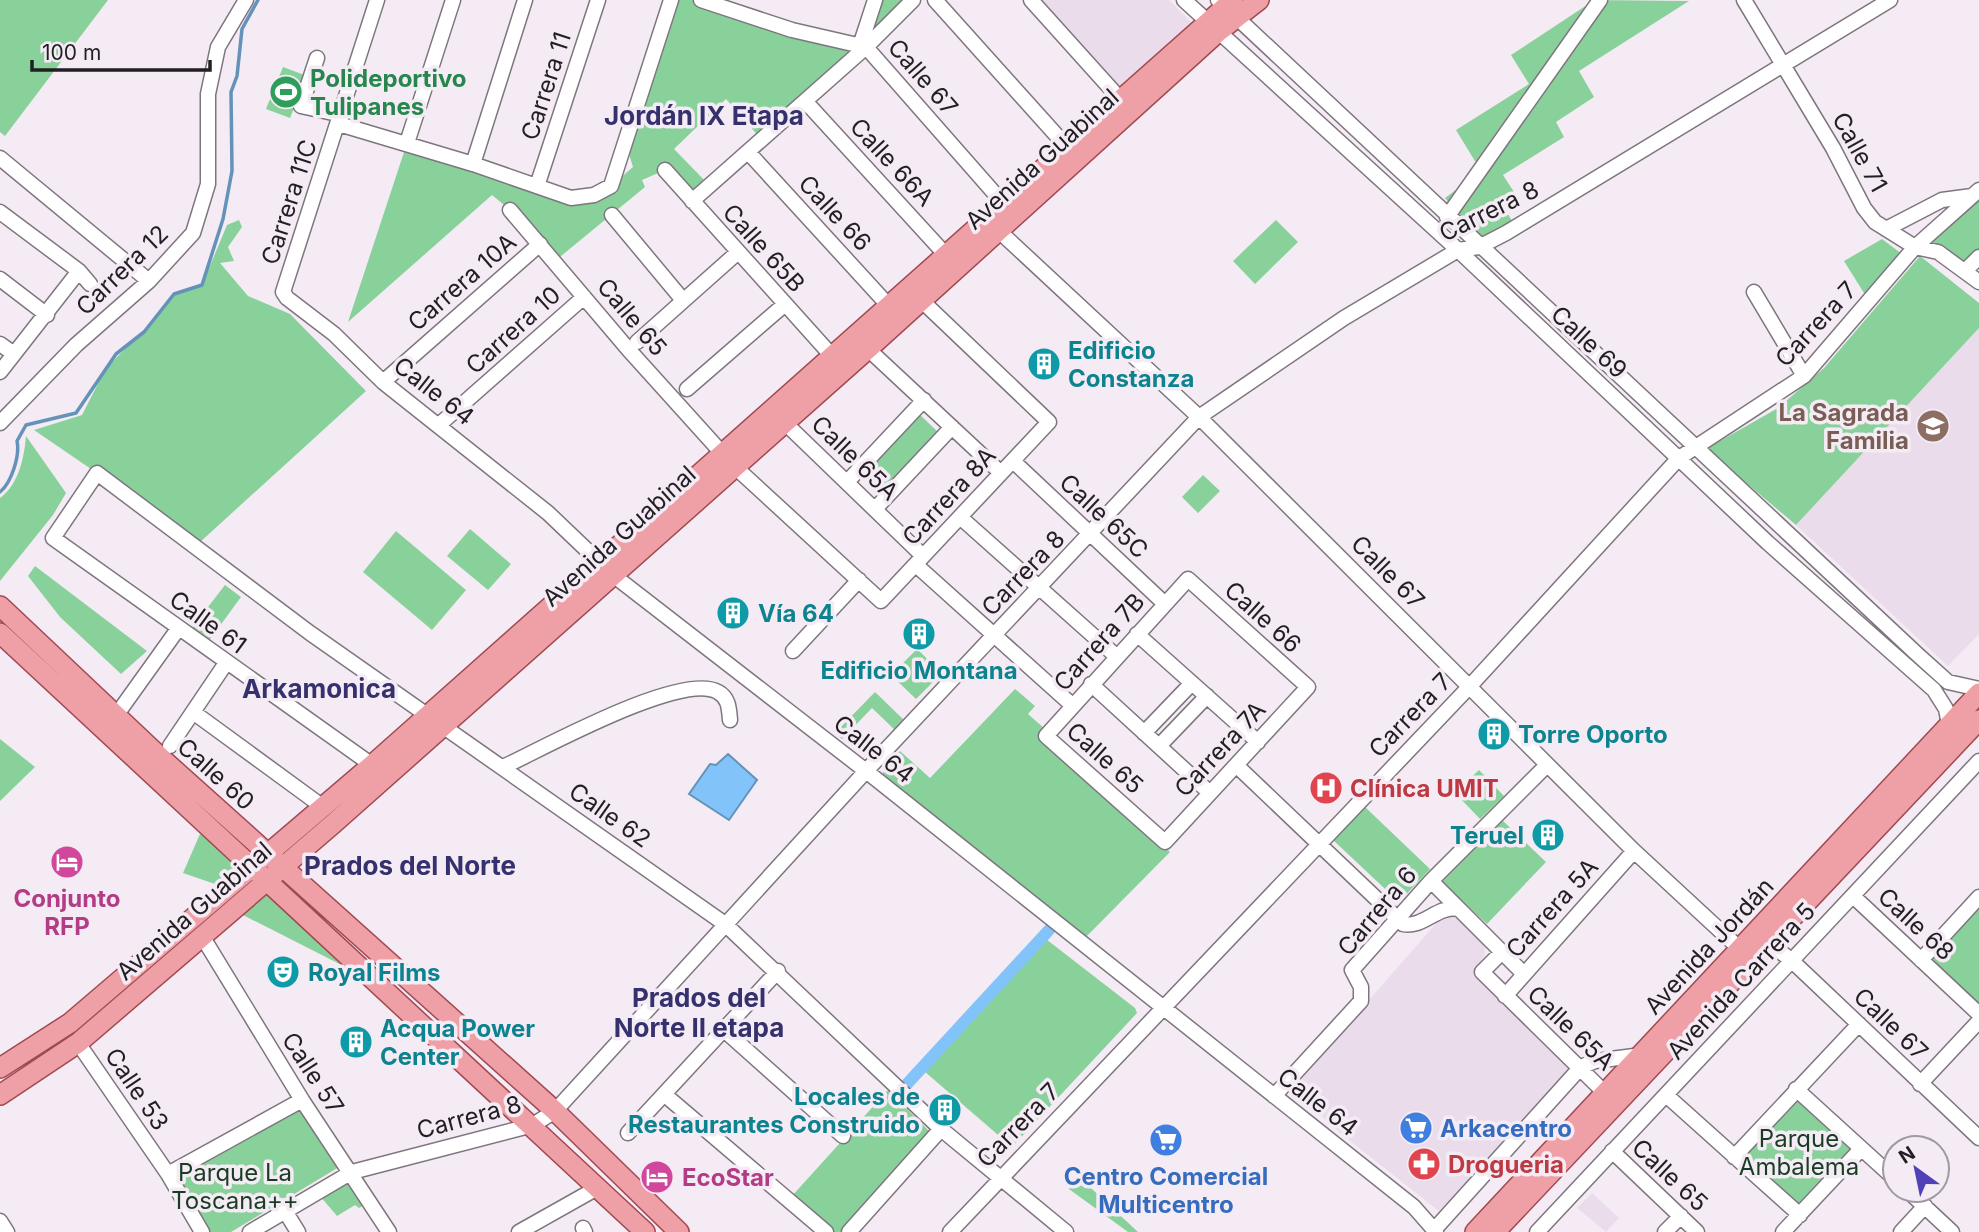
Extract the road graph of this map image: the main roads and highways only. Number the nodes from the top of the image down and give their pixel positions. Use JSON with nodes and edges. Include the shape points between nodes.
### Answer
{"nodes":[{"id":1,"x":1259,"y":0,"type":"edge"},
{"id":2,"x":1227,"y":6,"type":"edge"},
{"id":3,"x":1212,"y":27,"type":"junction"},
{"id":4,"x":727,"y":459,"type":"junction"},
{"id":5,"x":0,"y":607,"type":"edge"},
{"id":6,"x":0,"y":633,"type":"edge"},
{"id":7,"x":1979,"y":691,"type":"edge"},
{"id":8,"x":436,"y":720,"type":"junction"},
{"id":9,"x":1979,"y":720,"type":"edge"},
{"id":10,"x":268,"y":867,"type":"junction"},
{"id":11,"x":0,"y":1068,"type":"edge"},
{"id":12,"x":0,"y":1095,"type":"edge"},
{"id":13,"x":645,"y":1232,"type":"edge"},
{"id":14,"x":679,"y":1232,"type":"edge"},
{"id":15,"x":1475,"y":1232,"type":"edge"},
{"id":16,"x":1495,"y":1232,"type":"edge"}],
"edges":[{"from":1,"to":2,"type":"main road","name":"Avenida Guabinal"},
{"from":2,"to":3,"type":"main road","name":"Avenida Guabinal"},
{"from":3,"to":4,"type":"main road","name":"Avenida Guabinal","via":[[945,254]]},
{"from":3,"to":4,"type":"main road","name":"Avenida Guabinal","via":[[868,349],[785,422]]},
{"from":4,"to":8,"type":"main road","name":"Avenida Guabinal"},
{"from":5,"to":10,"type":"main road","name":"Calle 60"},
{"from":6,"to":10,"type":"main road","name":"Calle 60"},
{"from":7,"to":15,"type":"main road","name":"Avenida Jordán"},
{"from":8,"to":10,"type":"main road","name":"Avenida Guabinal"},
{"from":8,"to":10,"type":"main road","name":"Avenida Guabinal","via":[[323,807]]},
{"from":9,"to":16,"type":"main road","name":"Avenida Jordán"},
{"from":10,"to":11,"type":"main road","name":"Avenida Guabinal","via":[[69,1023]]},
{"from":10,"to":12,"type":"main road","name":"Avenida Guabinal","via":[[202,936],[78,1043]]},
{"from":10,"to":13,"type":"main road","name":"Calle 60"},
{"from":10,"to":14,"type":"main road","name":"Calle 60","via":[[555,1111]]}]}
